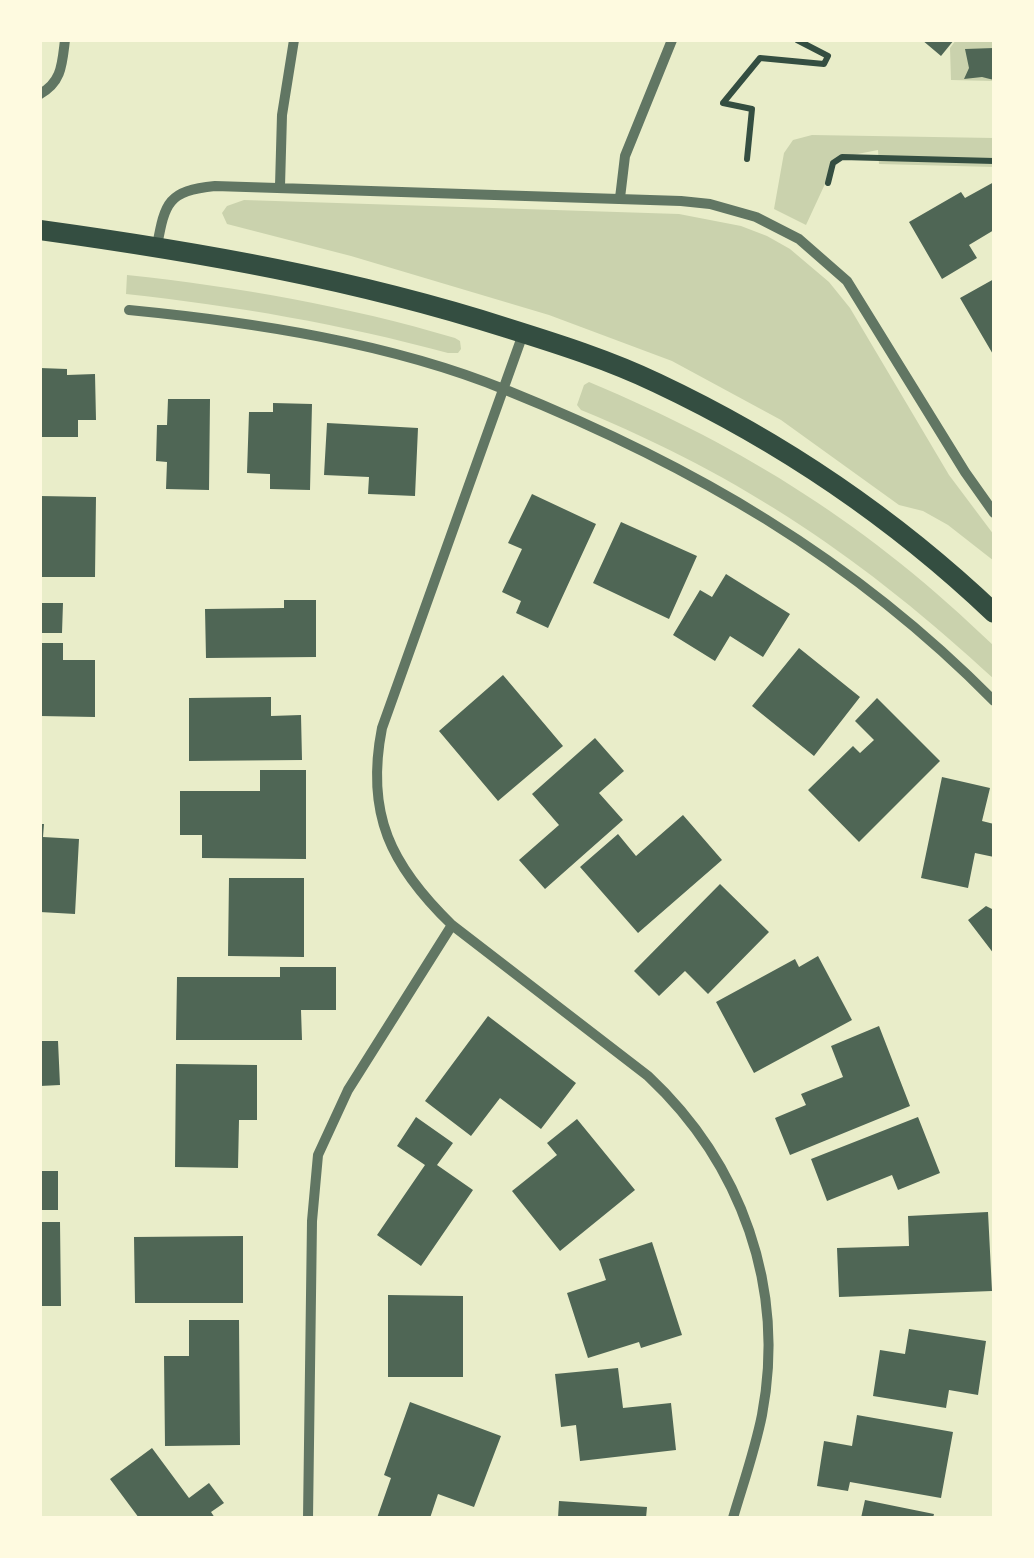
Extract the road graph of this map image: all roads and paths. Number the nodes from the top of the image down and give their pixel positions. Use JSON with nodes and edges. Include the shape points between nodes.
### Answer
{"nodes":[{"id":1,"x":66,"y":40,"type":"edge"},
{"id":2,"x":294,"y":40,"type":"edge"},
{"id":3,"x":672,"y":40,"type":"edge"},
{"id":4,"x":797,"y":40,"type":"edge"},
{"id":5,"x":40,"y":94,"type":"edge"},
{"id":6,"x":747,"y":159,"type":"dead end"},
{"id":7,"x":994,"y":161,"type":"edge"},
{"id":8,"x":828,"y":183,"type":"dead end"},
{"id":9,"x":280,"y":186,"type":"junction"},
{"id":10,"x":620,"y":198,"type":"junction"},
{"id":11,"x":40,"y":230,"type":"edge"},
{"id":12,"x":158,"y":246,"type":"junction"},
{"id":13,"x":130,"y":310,"type":"dead end"},
{"id":14,"x":524,"y":333,"type":"junction"},
{"id":15,"x":504,"y":389,"type":"junction"},
{"id":16,"x":994,"y":513,"type":"edge"},
{"id":17,"x":994,"y":613,"type":"edge"},
{"id":18,"x":994,"y":701,"type":"edge"},
{"id":19,"x":452,"y":924,"type":"junction"},
{"id":20,"x":308,"y":1518,"type":"edge"},
{"id":21,"x":733,"y":1518,"type":"edge"}],
"edges":[{"from":1,"to":5,"type":"street","via":[[61,75]]},
{"from":2,"to":9,"type":"street"},
{"from":3,"to":10,"type":"street","via":[[625,156]]},
{"from":4,"to":6,"type":"path","via":[[828,56],[824,64],[760,58],[722,103],[752,109]]},
{"from":7,"to":8,"type":"path","via":[[842,157]]},
{"from":9,"to":10,"type":"street"},
{"from":9,"to":12,"type":"street","via":[[184,191],[167,204]]},
{"from":10,"to":16,"type":"street","via":[[736,210],[778,227],[824,259],[865,306]]},
{"from":11,"to":12,"type":"main road"},
{"from":12,"to":14,"type":"main road","via":[[354,284]]},
{"from":13,"to":15,"type":"street","via":[[338,341]]},
{"from":14,"to":15,"type":"street"},
{"from":14,"to":17,"type":"main road","via":[[655,382],[787,452],[915,545]]},
{"from":15,"to":18,"type":"street","via":[[653,456],[796,536],[897,610]]},
{"from":15,"to":19,"type":"street","via":[[377,752],[378,801],[389,844],[413,884]]},
{"from":19,"to":20,"type":"street","via":[[341,1103],[318,1155]]},
{"from":19,"to":21,"type":"street","via":[[648,1076],[673,1100],[733,1188],[760,1260],[769,1335],[761,1417]]}]}
